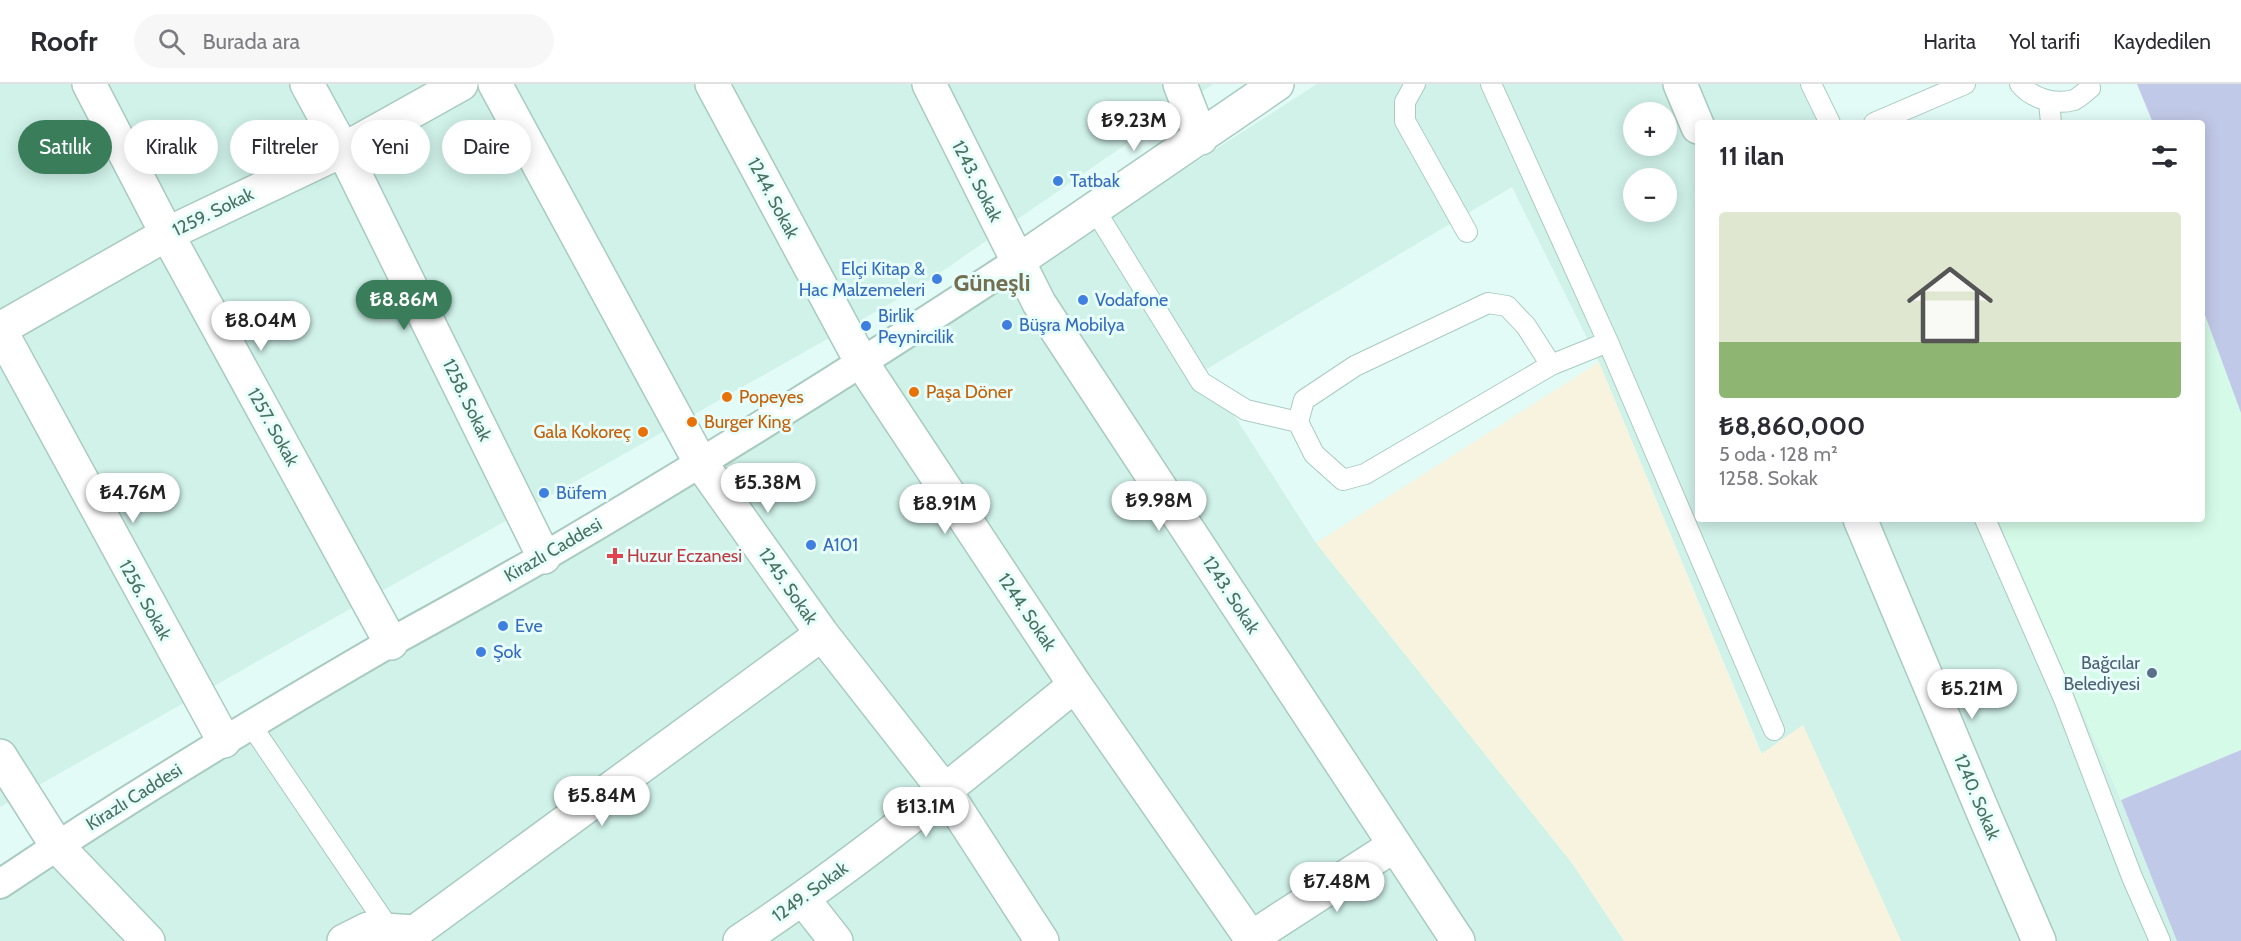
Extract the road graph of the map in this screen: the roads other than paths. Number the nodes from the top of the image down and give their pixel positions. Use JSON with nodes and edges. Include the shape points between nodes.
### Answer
{"nodes":[{"id":1,"x":88,"y":84,"type":"edge"},
{"id":2,"x":307,"y":84,"type":"edge"},
{"id":3,"x":460,"y":84,"type":"edge"},
{"id":4,"x":495,"y":84,"type":"edge"},
{"id":5,"x":712,"y":84,"type":"edge"},
{"id":6,"x":928,"y":84,"type":"edge"},
{"id":7,"x":1180,"y":84,"type":"edge"},
{"id":8,"x":1277,"y":84,"type":"edge"},
{"id":9,"x":1414,"y":84,"type":"edge"},
{"id":10,"x":1491,"y":84,"type":"edge"},
{"id":11,"x":1680,"y":84,"type":"edge"},
{"id":12,"x":1811,"y":84,"type":"edge"},
{"id":13,"x":1965,"y":84,"type":"edge"},
{"id":14,"x":2020,"y":84,"type":"edge"},
{"id":15,"x":2089,"y":84,"type":"edge"},
{"id":16,"x":2049,"y":101,"type":"junction"},
{"id":17,"x":1695,"y":120,"type":"edge"},
{"id":18,"x":1829,"y":120,"type":"edge"},
{"id":19,"x":1881,"y":120,"type":"edge"},
{"id":20,"x":2051,"y":120,"type":"edge"},
{"id":21,"x":1201,"y":138,"type":"junction"},
{"id":22,"x":343,"y":150,"type":"junction"},
{"id":23,"x":1095,"y":210,"type":"junction"},
{"id":24,"x":1467,"y":231,"type":"dead end"},
{"id":25,"x":167,"y":234,"type":"junction"},
{"id":26,"x":1018,"y":261,"type":"junction"},
{"id":27,"x":0,"y":329,"type":"edge"},
{"id":28,"x":1608,"y":342,"type":"junction"},
{"id":29,"x":862,"y":363,"type":"junction"},
{"id":30,"x":1551,"y":365,"type":"junction"},
{"id":31,"x":1298,"y":422,"type":"junction"},
{"id":32,"x":700,"y":462,"type":"junction"},
{"id":33,"x":1861,"y":522,"type":"edge"},
{"id":34,"x":1986,"y":522,"type":"edge"},
{"id":35,"x":544,"y":557,"type":"junction"},
{"id":36,"x":822,"y":634,"type":"junction"},
{"id":37,"x":391,"y":643,"type":"junction"},
{"id":38,"x":1075,"y":685,"type":"junction"},
{"id":39,"x":1774,"y":730,"type":"dead end"},
{"id":40,"x":237,"y":733,"type":"junction"},
{"id":41,"x":0,"y":756,"type":"edge"},
{"id":42,"x":945,"y":791,"type":"junction"},
{"id":43,"x":1395,"y":844,"type":"junction"},
{"id":44,"x":57,"y":846,"type":"junction"},
{"id":45,"x":0,"y":884,"type":"edge"},
{"id":46,"x":803,"y":899,"type":"junction"},
{"id":47,"x":390,"y":930,"type":"junction"},
{"id":48,"x":1252,"y":939,"type":"edge"},
{"id":49,"x":147,"y":941,"type":"edge"},
{"id":50,"x":344,"y":941,"type":"edge"},
{"id":51,"x":740,"y":941,"type":"edge"},
{"id":52,"x":836,"y":941,"type":"edge"},
{"id":53,"x":1042,"y":941,"type":"edge"},
{"id":54,"x":1458,"y":941,"type":"edge"},
{"id":55,"x":2039,"y":941,"type":"edge"},
{"id":56,"x":2160,"y":941,"type":"edge"}],
"edges":[{"from":1,"to":25,"type":"street","name":"1257. Sokak"},
{"from":2,"to":22,"type":"street","name":"1258. Sokak"},
{"from":3,"to":22,"type":"street","name":"1259. Sokak"},
{"from":4,"to":32,"type":"street","name":"1245. Sokak"},
{"from":5,"to":29,"type":"street","name":"1244. Sokak"},
{"from":6,"to":26,"type":"street","name":"1243. Sokak"},
{"from":7,"to":21,"type":"street"},
{"from":8,"to":21,"type":"street","name":"Kirazlı Caddesi"},
{"from":9,"to":24,"type":"lane","via":[[1405,102],[1405,121]]},
{"from":10,"to":28,"type":"lane"},
{"from":11,"to":17,"type":"street"},
{"from":12,"to":18,"type":"lane"},
{"from":13,"to":19,"type":"lane"},
{"from":14,"to":16,"type":"lane"},
{"from":15,"to":16,"type":"lane","via":[[2090,88],[2075,100]]},
{"from":16,"to":20,"type":"lane"},
{"from":21,"to":23,"type":"street","name":"Kirazlı Caddesi"},
{"from":22,"to":25,"type":"street","name":"1259. Sokak"},
{"from":22,"to":35,"type":"street","name":"1258. Sokak"},
{"from":23,"to":26,"type":"street","name":"Kirazlı Caddesi"},
{"from":23,"to":31,"type":"lane","via":[[1200,382],[1246,410]]},
{"from":25,"to":27,"type":"street","name":"1259. Sokak"},
{"from":25,"to":37,"type":"street","name":"1257. Sokak"},
{"from":26,"to":29,"type":"street","name":"Kirazlı Caddesi"},
{"from":26,"to":43,"type":"street","name":"1243. Sokak","via":[[1039,303]]},
{"from":27,"to":40,"type":"street","name":"1256. Sokak"},
{"from":28,"to":30,"type":"lane"},
{"from":28,"to":39,"type":"lane"},
{"from":29,"to":32,"type":"street","name":"Kirazlı Caddesi"},
{"from":29,"to":38,"type":"street","name":"1244. Sokak"},
{"from":30,"to":31,"type":"lane","via":[[1365,474],[1343,480],[1314,454]]},
{"from":30,"to":31,"type":"lane","via":[[1526,326],[1507,306],[1488,303],[1355,366],[1304,400]]},
{"from":32,"to":35,"type":"street","name":"Kirazlı Caddesi"},
{"from":32,"to":36,"type":"street","name":"1245. Sokak"},
{"from":33,"to":55,"type":"street","name":"1240. Sokak"},
{"from":34,"to":56,"type":"lane","via":[[2064,699]]},
{"from":35,"to":37,"type":"street","name":"Kirazlı Caddesi"},
{"from":36,"to":42,"type":"street","name":"1245. Sokak"},
{"from":36,"to":47,"type":"street","via":[[415,932]]},
{"from":37,"to":40,"type":"street","name":"Kirazlı Caddesi"},
{"from":38,"to":42,"type":"street","name":"1249. Sokak"},
{"from":38,"to":48,"type":"street","name":"1244. Sokak"},
{"from":40,"to":44,"type":"street","name":"Kirazlı Caddesi"},
{"from":40,"to":47,"type":"lane"},
{"from":41,"to":44,"type":"street"},
{"from":42,"to":46,"type":"street","name":"1249. Sokak"},
{"from":42,"to":53,"type":"street","name":"1245. Sokak"},
{"from":43,"to":48,"type":"street"},
{"from":43,"to":54,"type":"street","name":"1243. Sokak"},
{"from":44,"to":45,"type":"street","name":"Kirazlı Caddesi"},
{"from":44,"to":49,"type":"street"},
{"from":46,"to":51,"type":"street","name":"1249. Sokak"},
{"from":46,"to":52,"type":"street"},
{"from":47,"to":50,"type":"street","via":[[368,929]]}]}
